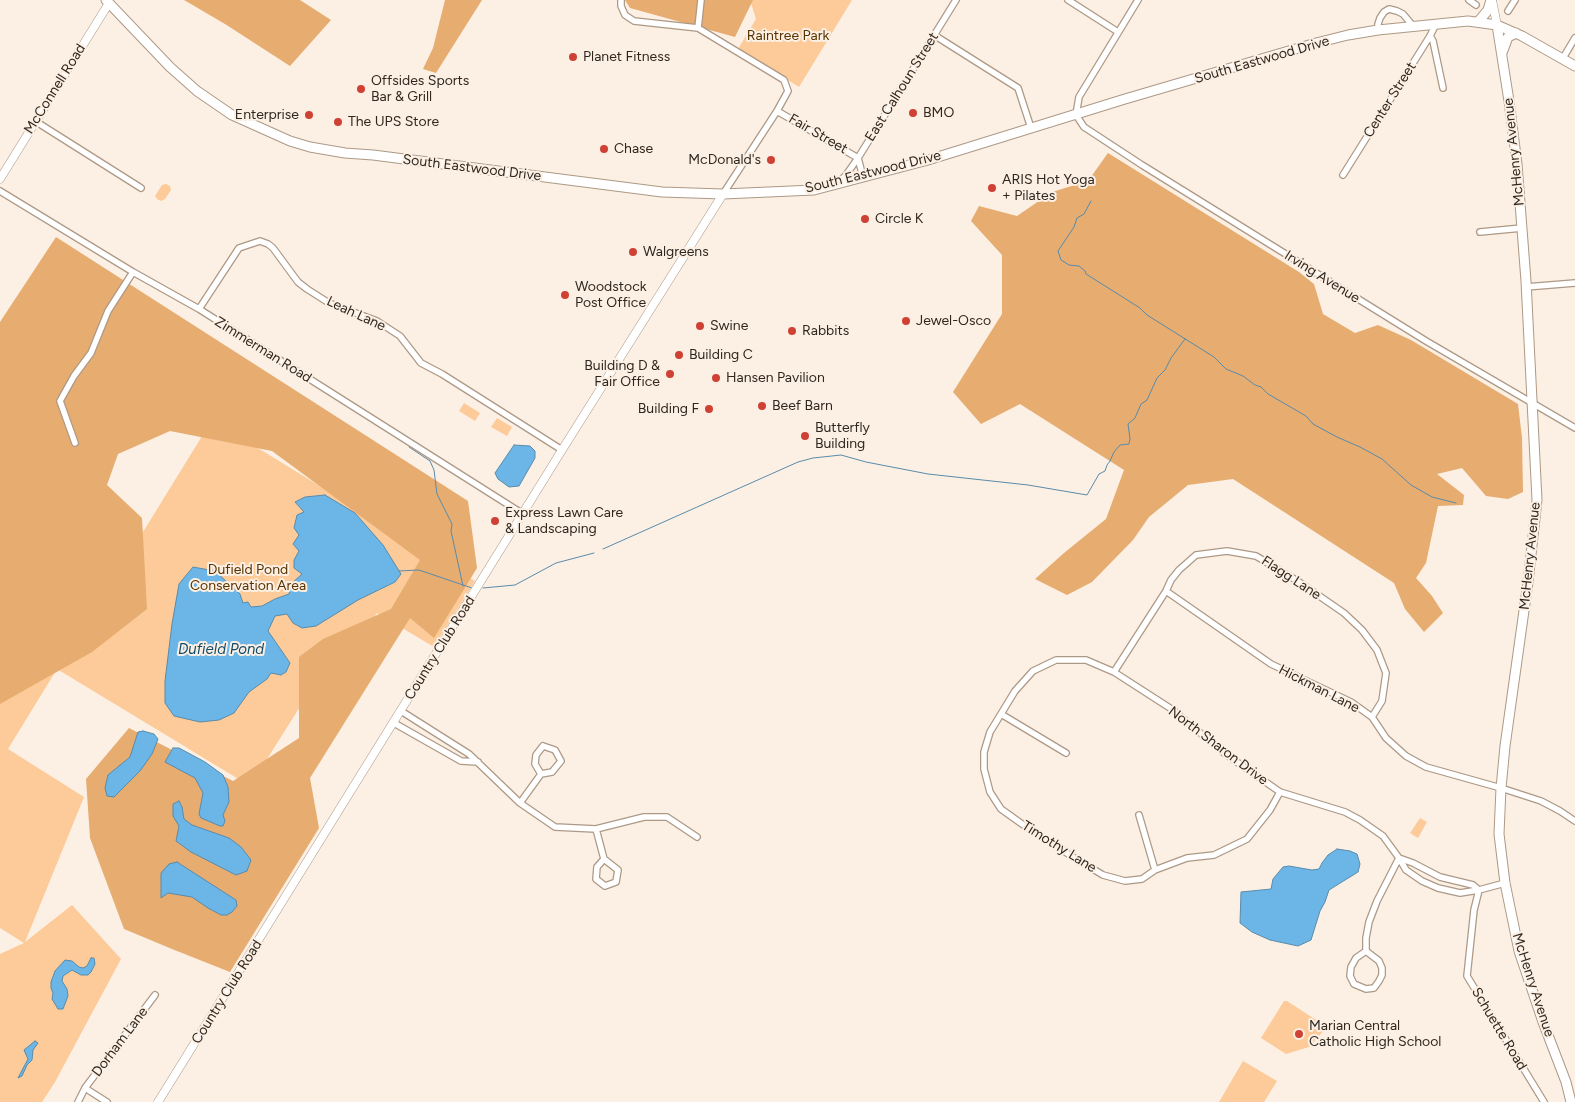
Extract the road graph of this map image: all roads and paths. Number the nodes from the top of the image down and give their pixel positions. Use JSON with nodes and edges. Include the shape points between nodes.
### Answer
{"nodes":[{"id":1,"x":701,"y":0,"type":"edge"},
{"id":2,"x":956,"y":0,"type":"edge"},
{"id":3,"x":1068,"y":0,"type":"edge"},
{"id":4,"x":1138,"y":0,"type":"edge"},
{"id":5,"x":1469,"y":0,"type":"edge"},
{"id":6,"x":1491,"y":0,"type":"edge"},
{"id":7,"x":1515,"y":0,"type":"edge"},
{"id":8,"x":109,"y":1,"type":"edge"},
{"id":9,"x":621,"y":3,"type":"edge"},
{"id":10,"x":1476,"y":5,"type":"dead end"},
{"id":11,"x":1508,"y":11,"type":"dead end"},
{"id":12,"x":1478,"y":22,"type":"junction"},
{"id":13,"x":1436,"y":24,"type":"junction"},
{"id":14,"x":1497,"y":25,"type":"junction"},
{"id":15,"x":1413,"y":26,"type":"junction"},
{"id":16,"x":698,"y":28,"type":"junction"},
{"id":17,"x":1378,"y":30,"type":"junction"},
{"id":18,"x":1118,"y":32,"type":"junction"},
{"id":19,"x":1516,"y":33,"type":"junction"},
{"id":20,"x":934,"y":35,"type":"junction"},
{"id":21,"x":1430,"y":36,"type":"junction"},
{"id":22,"x":1575,"y":38,"type":"edge"},
{"id":23,"x":1502,"y":55,"type":"junction"},
{"id":24,"x":1563,"y":58,"type":"junction"},
{"id":25,"x":1575,"y":66,"type":"edge"},
{"id":26,"x":1443,"y":88,"type":"dead end"},
{"id":27,"x":777,"y":112,"type":"junction"},
{"id":28,"x":1076,"y":115,"type":"junction"},
{"id":29,"x":35,"y":121,"type":"junction"},
{"id":30,"x":1031,"y":128,"type":"junction"},
{"id":31,"x":858,"y":158,"type":"junction"},
{"id":32,"x":1343,"y":176,"type":"dead end"},
{"id":33,"x":863,"y":177,"type":"junction"},
{"id":34,"x":0,"y":179,"type":"edge"},
{"id":35,"x":838,"y":184,"type":"junction"},
{"id":36,"x":141,"y":188,"type":"dead end"},
{"id":37,"x":0,"y":191,"type":"edge"},
{"id":38,"x":723,"y":194,"type":"junction"},
{"id":39,"x":1522,"y":228,"type":"junction"},
{"id":40,"x":1480,"y":232,"type":"dead end"},
{"id":41,"x":133,"y":272,"type":"junction"},
{"id":42,"x":1575,"y":283,"type":"edge"},
{"id":43,"x":1526,"y":287,"type":"junction"},
{"id":44,"x":199,"y":309,"type":"junction"},
{"id":45,"x":1532,"y":404,"type":"junction"},
{"id":46,"x":1575,"y":428,"type":"edge"},
{"id":47,"x":75,"y":442,"type":"dead end"},
{"id":48,"x":562,"y":450,"type":"junction"},
{"id":49,"x":523,"y":514,"type":"junction"},
{"id":50,"x":1166,"y":591,"type":"junction"},
{"id":51,"x":1114,"y":672,"type":"junction"},
{"id":52,"x":401,"y":711,"type":"junction"},
{"id":53,"x":1001,"y":714,"type":"junction"},
{"id":54,"x":1372,"y":717,"type":"junction"},
{"id":55,"x":394,"y":723,"type":"junction"},
{"id":56,"x":1066,"y":753,"type":"dead end"},
{"id":57,"x":478,"y":762,"type":"junction"},
{"id":58,"x":984,"y":769,"type":"joint"},
{"id":59,"x":540,"y":774,"type":"junction"},
{"id":60,"x":1501,"y":788,"type":"junction"},
{"id":61,"x":1280,"y":792,"type":"junction"},
{"id":62,"x":520,"y":803,"type":"junction"},
{"id":63,"x":1139,"y":815,"type":"dead end"},
{"id":64,"x":1575,"y":821,"type":"edge"},
{"id":65,"x":596,"y":829,"type":"junction"},
{"id":66,"x":697,"y":836,"type":"dead end"},
{"id":67,"x":1399,"y":858,"type":"junction"},
{"id":68,"x":604,"y":859,"type":"junction"},
{"id":69,"x":1155,"y":870,"type":"junction"},
{"id":70,"x":1505,"y":883,"type":"junction"},
{"id":71,"x":1479,"y":890,"type":"junction"},
{"id":72,"x":1366,"y":951,"type":"junction"},
{"id":73,"x":155,"y":996,"type":"dead end"},
{"id":74,"x":85,"y":1088,"type":"junction"},
{"id":75,"x":78,"y":1102,"type":"edge"},
{"id":76,"x":107,"y":1102,"type":"edge"},
{"id":77,"x":158,"y":1102,"type":"edge"},
{"id":78,"x":1544,"y":1102,"type":"edge"},
{"id":79,"x":1571,"y":1102,"type":"edge"}],
"edges":[{"from":1,"to":16,"type":"street"},
{"from":2,"to":20,"type":"street","name":"East Calhoun Street"},
{"from":3,"to":18,"type":"street"},
{"from":4,"to":18,"type":"street"},
{"from":5,"to":10,"type":"street"},
{"from":6,"to":12,"type":"main road","via":[[1488,10]]},
{"from":6,"to":14,"type":"street","name":"McHenry Avenue"},
{"from":7,"to":11,"type":"street"},
{"from":8,"to":29,"type":"street","name":"McConnell Road"},
{"from":8,"to":38,"type":"main road","name":"South Eastwood Drive","via":[[170,67],[197,91],[232,115],[290,141],[345,154],[662,192]]},
{"from":9,"to":16,"type":"street","via":[[625,15],[634,21]]},
{"from":12,"to":13,"type":"main road","name":"South Eastwood Drive"},
{"from":12,"to":14,"type":"main road","name":"South Eastwood Drive"},
{"from":13,"to":15,"type":"main road","name":"South Eastwood Drive"},
{"from":13,"to":21,"type":"street","name":"Center Street"},
{"from":14,"to":19,"type":"main road","name":"South Eastwood Drive"},
{"from":14,"to":23,"type":"main road","name":"McHenry Avenue"},
{"from":15,"to":17,"type":"main road","name":"South Eastwood Drive"},
{"from":15,"to":17,"type":"street","via":[[1397,10],[1389,9],[1380,18]]},
{"from":16,"to":27,"type":"street","via":[[784,80],[788,91]]},
{"from":17,"to":28,"type":"main road","name":"South Eastwood Drive","via":[[1316,43]]},
{"from":18,"to":28,"type":"street","via":[[1079,97]]},
{"from":19,"to":23,"type":"main road","via":[[1508,37]]},
{"from":19,"to":24,"type":"main road","name":"South Eastwood Drive"},
{"from":20,"to":30,"type":"street","via":[[1018,88]]},
{"from":20,"to":31,"type":"street","name":"East Calhoun Street"},
{"from":21,"to":26,"type":"street"},
{"from":21,"to":32,"type":"street","name":"Center Street"},
{"from":22,"to":24,"type":"street"},
{"from":23,"to":39,"type":"main road","name":"McHenry Avenue","via":[[1518,164]]},
{"from":24,"to":25,"type":"main road","name":"South Eastwood Drive"},
{"from":27,"to":31,"type":"street","name":"Fair Street"},
{"from":27,"to":38,"type":"street"},
{"from":28,"to":30,"type":"main road","name":"South Eastwood Drive"},
{"from":28,"to":45,"type":"street","name":"Irving Avenue","via":[[1084,127],[1134,160]]},
{"from":29,"to":34,"type":"street","name":"McConnell Road"},
{"from":29,"to":36,"type":"street"},
{"from":30,"to":33,"type":"main road","name":"South Eastwood Drive"},
{"from":31,"to":33,"type":"street","name":"East Calhoun Street"},
{"from":31,"to":35,"type":"street"},
{"from":33,"to":35,"type":"main road","name":"South Eastwood Drive"},
{"from":35,"to":38,"type":"main road","name":"South Eastwood Drive","via":[[814,190]]},
{"from":37,"to":41,"type":"street","name":"Zimmerman Road"},
{"from":38,"to":48,"type":"street","name":"Country Club Road"},
{"from":39,"to":40,"type":"street"},
{"from":39,"to":43,"type":"main road","name":"McHenry Avenue"},
{"from":41,"to":44,"type":"street","name":"Zimmerman Road"},
{"from":41,"to":47,"type":"street","via":[[108,311],[91,353],[60,401]]},
{"from":42,"to":43,"type":"street"},
{"from":43,"to":45,"type":"main road","name":"McHenry Avenue"},
{"from":44,"to":48,"type":"street","name":"Leah Lane","via":[[240,248],[260,241],[268,244],[307,289],[329,303],[377,322],[400,336],[421,363]]},
{"from":44,"to":49,"type":"street","name":"Zimmerman Road"},
{"from":45,"to":46,"type":"street","name":"Irving Avenue"},
{"from":45,"to":60,"type":"main road","name":"McHenry Avenue","via":[[1537,500]]},
{"from":48,"to":49,"type":"street","name":"Country Club Road"},
{"from":49,"to":52,"type":"street","name":"Country Club Road"},
{"from":50,"to":51,"type":"street","name":"Flagg Lane"},
{"from":50,"to":54,"type":"street","name":"Hickman Lane","via":[[1271,664],[1350,702]]},
{"from":50,"to":54,"type":"street","name":"Flagg Lane","via":[[1179,570],[1196,555],[1227,551],[1256,556],[1299,582],[1344,613],[1377,650],[1386,674],[1382,701]]},
{"from":51,"to":53,"type":"street","name":"North Sharon Drive","via":[[1086,660],[1056,660],[1032,671]]},
{"from":51,"to":61,"type":"street","name":"North Sharon Drive","via":[[1172,710],[1224,753]]},
{"from":52,"to":55,"type":"street","name":"Country Club Road"},
{"from":52,"to":57,"type":"street"},
{"from":53,"to":56,"type":"street"},
{"from":53,"to":58,"type":"street","name":"North Sharon Drive","via":[[990,732],[984,752]]},
{"from":54,"to":60,"type":"street","name":"Hickman Lane","via":[[1386,738],[1406,756],[1426,767]]},
{"from":55,"to":57,"type":"street","via":[[461,761]]},
{"from":55,"to":77,"type":"street","name":"Country Club Road"},
{"from":57,"to":62,"type":"street"},
{"from":58,"to":69,"type":"street","name":"Timothy Lane","via":[[990,792],[1001,809],[1103,875],[1125,881],[1142,878]]},
{"from":59,"to":59,"type":"street","via":[[552,772],[561,761],[555,750],[543,746],[536,755],[535,764]]},
{"from":59,"to":62,"type":"street"},
{"from":60,"to":64,"type":"street","name":"Hickman Lane","via":[[1541,801]]},
{"from":60,"to":70,"type":"main road","name":"McHenry Avenue","via":[[1499,834]]},
{"from":61,"to":67,"type":"street","name":"North Sharon Drive","via":[[1345,812],[1360,820],[1383,836]]},
{"from":61,"to":69,"type":"street","name":"Timothy Lane","via":[[1247,839],[1214,855],[1187,858]]},
{"from":62,"to":65,"type":"street","via":[[554,827]]},
{"from":63,"to":69,"type":"street"},
{"from":65,"to":66,"type":"street","via":[[644,817],[667,817]]},
{"from":65,"to":68,"type":"street"},
{"from":67,"to":71,"type":"street"},
{"from":67,"to":71,"type":"street","name":"North Sharon Drive","via":[[1406,870],[1438,888],[1460,893]]},
{"from":67,"to":72,"type":"street","via":[[1374,908]]},
{"from":68,"to":68,"type":"street","via":[[618,870],[616,882],[605,886],[596,879],[597,867]]},
{"from":70,"to":71,"type":"street"},
{"from":70,"to":79,"type":"main road","name":"McHenry Avenue","via":[[1519,951]]},
{"from":71,"to":78,"type":"street","name":"Schuette Road","via":[[1467,976]]},
{"from":72,"to":72,"type":"street","via":[[1353,962],[1350,976],[1354,984],[1366,989],[1374,988],[1382,974],[1379,961]]},
{"from":73,"to":74,"type":"street","name":"Dorham Lane"},
{"from":74,"to":75,"type":"street","name":"Dorham Lane"},
{"from":74,"to":76,"type":"street","name":"Dorham Lane"}]}
